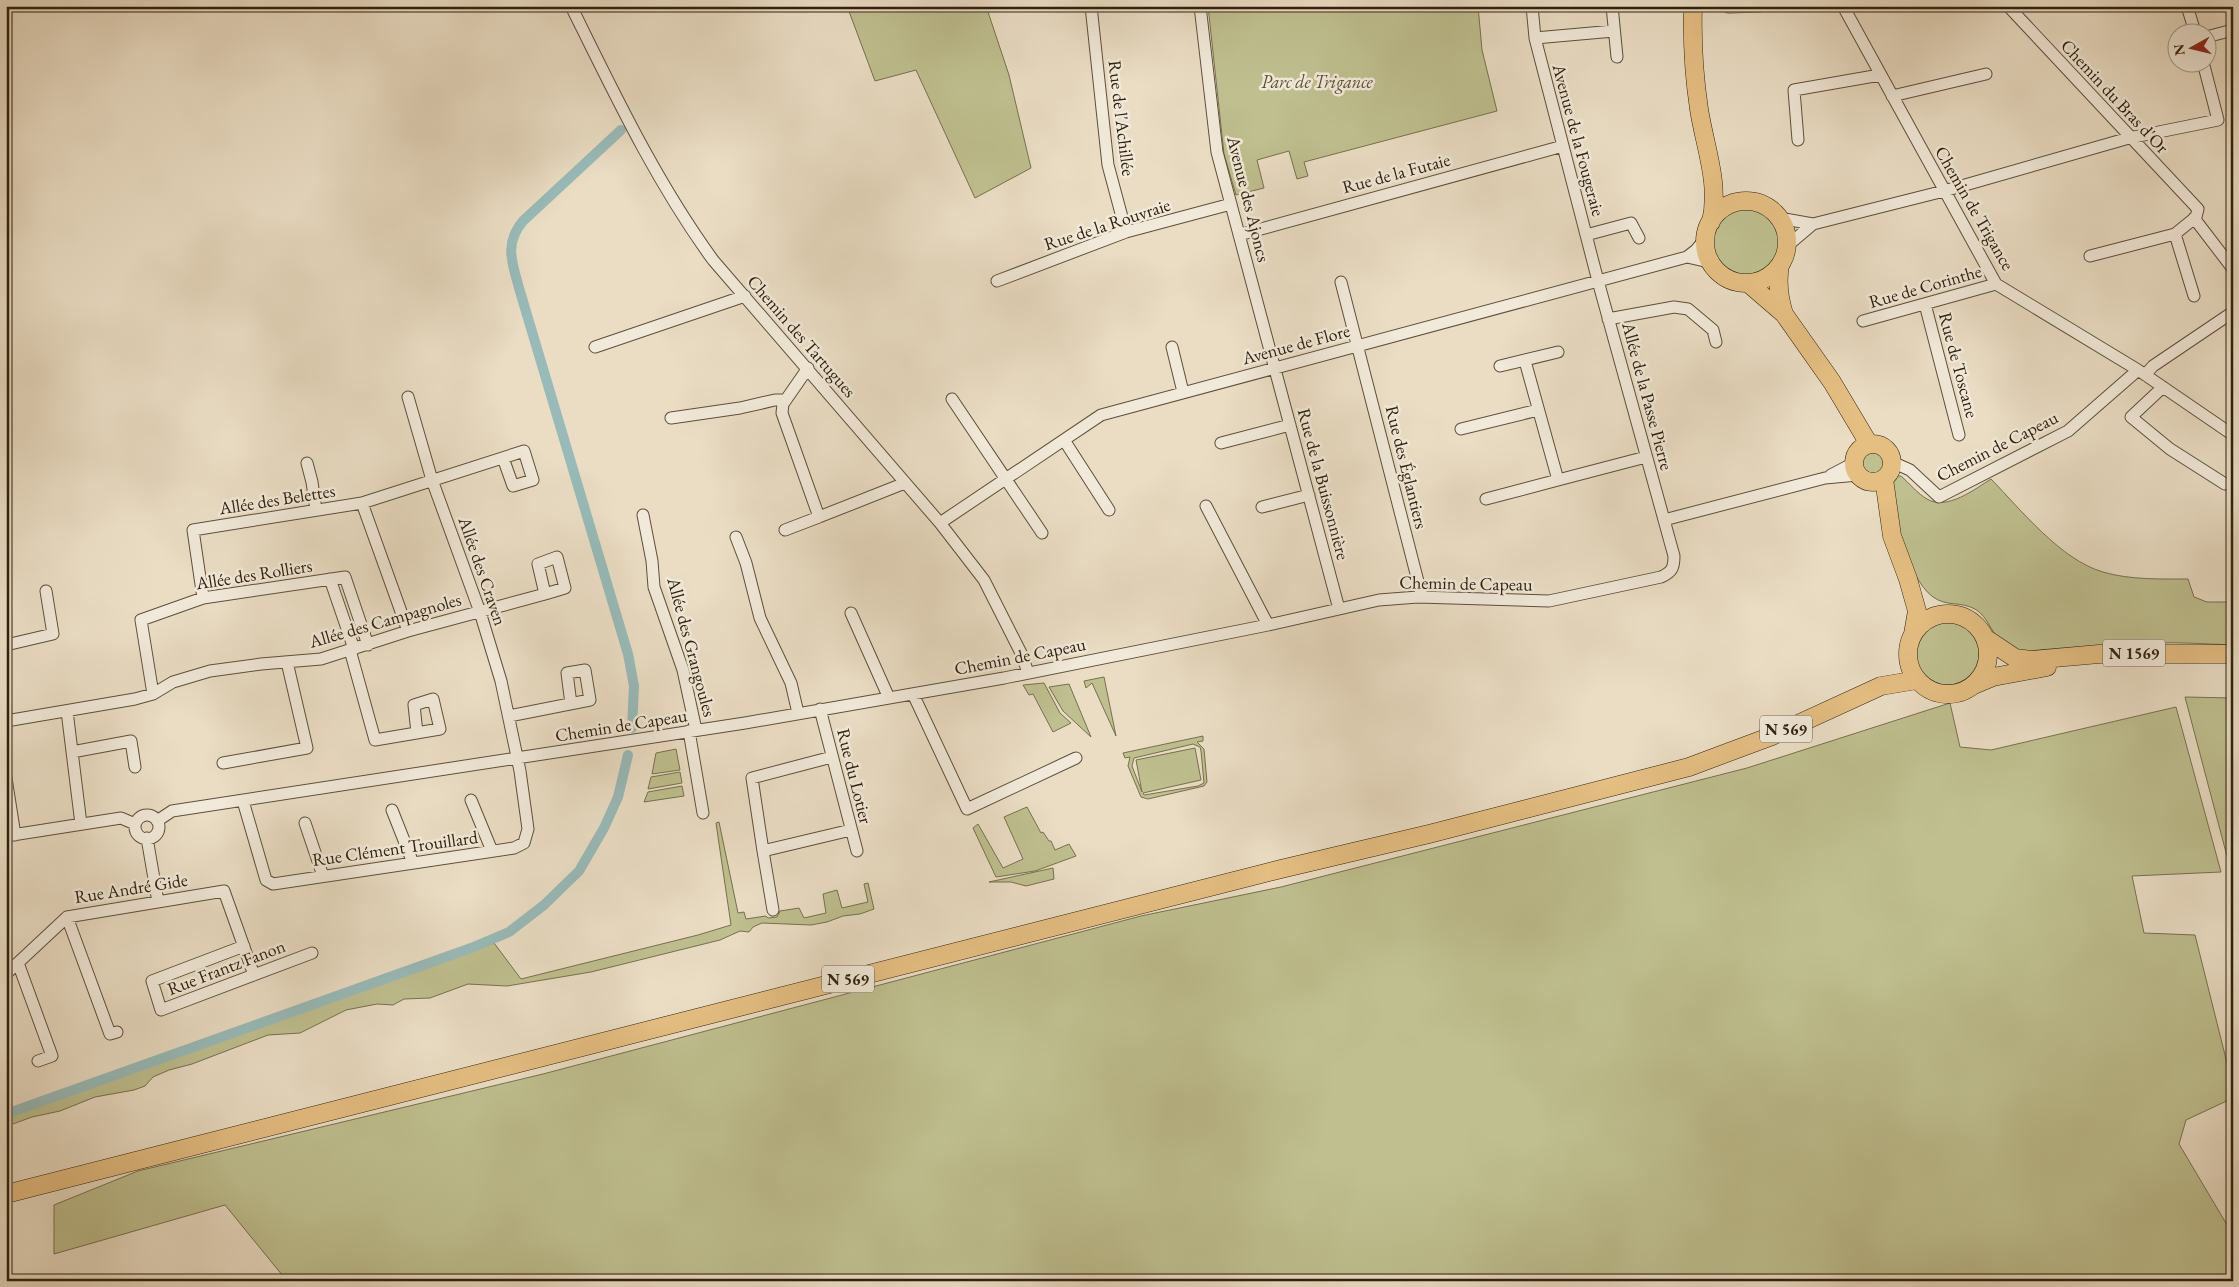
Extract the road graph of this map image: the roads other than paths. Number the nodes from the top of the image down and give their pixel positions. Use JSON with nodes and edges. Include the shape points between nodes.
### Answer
{"nodes":[{"id":1,"x":571,"y":6,"type":"edge"},
{"id":2,"x":1091,"y":6,"type":"edge"},
{"id":3,"x":1200,"y":6,"type":"edge"},
{"id":4,"x":1532,"y":6,"type":"edge"},
{"id":5,"x":1612,"y":6,"type":"edge"},
{"id":6,"x":1693,"y":6,"type":"edge"},
{"id":7,"x":1760,"y":6,"type":"edge"},
{"id":8,"x":1842,"y":6,"type":"edge"},
{"id":9,"x":2008,"y":6,"type":"edge"},
{"id":10,"x":2188,"y":6,"type":"edge"},
{"id":11,"x":1728,"y":7,"type":"edge"},
{"id":12,"x":2192,"y":22,"type":"edge"},
{"id":13,"x":2233,"y":30,"type":"edge"},
{"id":14,"x":1614,"y":31,"type":"junction"},
{"id":15,"x":2216,"y":34,"type":"edge"},
{"id":16,"x":1535,"y":38,"type":"junction"},
{"id":17,"x":1617,"y":57,"type":"dead end"},
{"id":18,"x":2206,"y":72,"type":"edge"},
{"id":19,"x":1986,"y":74,"type":"dead end"},
{"id":20,"x":1880,"y":75,"type":"junction"},
{"id":21,"x":1892,"y":96,"type":"junction"},
{"id":22,"x":2129,"y":138,"type":"junction"},
{"id":23,"x":1798,"y":140,"type":"dead end"},
{"id":24,"x":1563,"y":146,"type":"junction"},
{"id":25,"x":1713,"y":171,"type":"junction"},
{"id":26,"x":1944,"y":192,"type":"junction"},
{"id":27,"x":1746,"y":201,"type":"junction"},
{"id":28,"x":1230,"y":204,"type":"junction"},
{"id":29,"x":2196,"y":214,"type":"junction"},
{"id":30,"x":1780,"y":218,"type":"junction"},
{"id":31,"x":1813,"y":224,"type":"junction"},
{"id":32,"x":1708,"y":230,"type":"junction"},
{"id":33,"x":1126,"y":232,"type":"junction"},
{"id":34,"x":2175,"y":234,"type":"junction"},
{"id":35,"x":1239,"y":235,"type":"junction"},
{"id":36,"x":1586,"y":235,"type":"junction"},
{"id":37,"x":1640,"y":238,"type":"dead end"},
{"id":38,"x":1787,"y":246,"type":"junction"},
{"id":39,"x":2090,"y":256,"type":"dead end"},
{"id":40,"x":1687,"y":257,"type":"junction"},
{"id":41,"x":1712,"y":265,"type":"junction"},
{"id":42,"x":1780,"y":265,"type":"junction"},
{"id":43,"x":2233,"y":269,"type":"edge"},
{"id":44,"x":997,"y":281,"type":"dead end"},
{"id":45,"x":1598,"y":281,"type":"junction"},
{"id":46,"x":1341,"y":282,"type":"dead end"},
{"id":47,"x":1748,"y":283,"type":"junction"},
{"id":48,"x":1996,"y":284,"type":"junction"},
{"id":49,"x":745,"y":296,"type":"junction"},
{"id":50,"x":2194,"y":296,"type":"dead end"},
{"id":51,"x":1925,"y":304,"type":"junction"},
{"id":52,"x":2233,"y":312,"type":"edge"},
{"id":53,"x":1784,"y":314,"type":"junction"},
{"id":54,"x":1608,"y":319,"type":"junction"},
{"id":55,"x":1863,"y":321,"type":"dead end"},
{"id":56,"x":1716,"y":342,"type":"dead end"},
{"id":57,"x":1358,"y":346,"type":"junction"},
{"id":58,"x":595,"y":347,"type":"dead end"},
{"id":59,"x":1172,"y":347,"type":"dead end"},
{"id":60,"x":1558,"y":352,"type":"dead end"},
{"id":61,"x":1525,"y":361,"type":"junction"},
{"id":62,"x":1500,"y":366,"type":"dead end"},
{"id":63,"x":1274,"y":367,"type":"junction"},
{"id":64,"x":808,"y":368,"type":"junction"},
{"id":65,"x":2142,"y":372,"type":"junction"},
{"id":66,"x":2163,"y":387,"type":"junction"},
{"id":67,"x":1183,"y":392,"type":"junction"},
{"id":68,"x":408,"y":397,"type":"dead end"},
{"id":69,"x":952,"y":399,"type":"dead end"},
{"id":70,"x":786,"y":400,"type":"junction"},
{"id":71,"x":1538,"y":410,"type":"junction"},
{"id":72,"x":672,"y":418,"type":"dead end"},
{"id":73,"x":1290,"y":425,"type":"junction"},
{"id":74,"x":1461,"y":429,"type":"dead end"},
{"id":75,"x":1959,"y":435,"type":"dead end"},
{"id":76,"x":2233,"y":435,"type":"edge"},
{"id":77,"x":1064,"y":440,"type":"junction"},
{"id":78,"x":1222,"y":443,"type":"dead end"},
{"id":79,"x":1646,"y":457,"type":"junction"},
{"id":80,"x":503,"y":458,"type":"dead end"},
{"id":81,"x":1892,"y":462,"type":"junction"},
{"id":82,"x":307,"y":463,"type":"dead end"},
{"id":83,"x":1865,"y":466,"type":"junction"},
{"id":84,"x":1005,"y":479,"type":"junction"},
{"id":85,"x":432,"y":480,"type":"junction"},
{"id":86,"x":1558,"y":480,"type":"junction"},
{"id":87,"x":906,"y":482,"type":"junction"},
{"id":88,"x":2225,"y":484,"type":"dead end"},
{"id":89,"x":1309,"y":496,"type":"junction"},
{"id":90,"x":1486,"y":499,"type":"dead end"},
{"id":91,"x":362,"y":503,"type":"junction"},
{"id":92,"x":1206,"y":506,"type":"dead end"},
{"id":93,"x":1262,"y":507,"type":"dead end"},
{"id":94,"x":316,"y":510,"type":"junction"},
{"id":95,"x":1109,"y":510,"type":"dead end"},
{"id":96,"x":642,"y":514,"type":"dead end"},
{"id":97,"x":819,"y":517,"type":"junction"},
{"id":98,"x":1664,"y":520,"type":"junction"},
{"id":99,"x":940,"y":523,"type":"junction"},
{"id":100,"x":785,"y":530,"type":"dead end"},
{"id":101,"x":1042,"y":533,"type":"dead end"},
{"id":102,"x":736,"y":537,"type":"dead end"},
{"id":103,"x":1908,"y":579,"type":"junction"},
{"id":104,"x":330,"y":580,"type":"junction"},
{"id":105,"x":46,"y":591,"type":"dead end"},
{"id":106,"x":545,"y":594,"type":"dead end"},
{"id":107,"x":1422,"y":597,"type":"junction"},
{"id":108,"x":203,"y":598,"type":"junction"},
{"id":109,"x":1339,"y":609,"type":"junction"},
{"id":110,"x":480,"y":612,"type":"junction"},
{"id":111,"x":852,"y":614,"type":"dead end"},
{"id":112,"x":1951,"y":614,"type":"junction"},
{"id":113,"x":1268,"y":626,"type":"junction"},
{"id":114,"x":408,"y":630,"type":"junction"},
{"id":115,"x":1913,"y":634,"type":"junction"},
{"id":116,"x":1985,"y":638,"type":"junction"},
{"id":117,"x":368,"y":644,"type":"junction"},
{"id":118,"x":6,"y":645,"type":"edge"},
{"id":119,"x":352,"y":650,"type":"junction"},
{"id":120,"x":1908,"y":653,"type":"junction"},
{"id":121,"x":2233,"y":654,"type":"edge"},
{"id":122,"x":2083,"y":656,"type":"junction"},
{"id":123,"x":287,"y":662,"type":"junction"},
{"id":124,"x":1028,"y":673,"type":"junction"},
{"id":125,"x":1918,"y":680,"type":"junction"},
{"id":126,"x":1974,"y":685,"type":"junction"},
{"id":127,"x":1880,"y":686,"type":"junction"},
{"id":128,"x":153,"y":694,"type":"junction"},
{"id":129,"x":913,"y":694,"type":"junction"},
{"id":130,"x":889,"y":698,"type":"junction"},
{"id":131,"x":571,"y":704,"type":"dead end"},
{"id":132,"x":820,"y":709,"type":"junction"},
{"id":133,"x":67,"y":711,"type":"junction"},
{"id":134,"x":798,"y":713,"type":"junction"},
{"id":135,"x":509,"y":716,"type":"junction"},
{"id":136,"x":6,"y":721,"type":"edge"},
{"id":137,"x":693,"y":731,"type":"junction"},
{"id":138,"x":417,"y":733,"type":"dead end"},
{"id":139,"x":72,"y":752,"type":"junction"},
{"id":140,"x":832,"y":757,"type":"junction"},
{"id":141,"x":517,"y":758,"type":"junction"},
{"id":142,"x":1076,"y":758,"type":"dead end"},
{"id":143,"x":223,"y":763,"type":"dead end"},
{"id":144,"x":135,"y":767,"type":"dead end"},
{"id":145,"x":6,"y":778,"type":"edge"},
{"id":146,"x":7,"y":792,"type":"edge"},
{"id":147,"x":470,"y":800,"type":"dead end"},
{"id":148,"x":243,"y":801,"type":"junction"},
{"id":149,"x":392,"y":810,"type":"dead end"},
{"id":150,"x":704,"y":813,"type":"dead end"},
{"id":151,"x":157,"y":821,"type":"junction"},
{"id":152,"x":305,"y":823,"type":"dead end"},
{"id":153,"x":81,"y":824,"type":"junction"},
{"id":154,"x":135,"y":824,"type":"junction"},
{"id":155,"x":851,"y":830,"type":"junction"},
{"id":156,"x":11,"y":836,"type":"edge"},
{"id":157,"x":147,"y":838,"type":"junction"},
{"id":158,"x":492,"y":851,"type":"junction"},
{"id":159,"x":764,"y":851,"type":"junction"},
{"id":160,"x":857,"y":851,"type":"dead end"},
{"id":161,"x":413,"y":863,"type":"junction"},
{"id":162,"x":323,"y":876,"type":"junction"},
{"id":163,"x":158,"y":902,"type":"junction"},
{"id":164,"x":773,"y":910,"type":"dead end"},
{"id":165,"x":67,"y":916,"type":"junction"},
{"id":166,"x":244,"y":946,"type":"junction"},
{"id":167,"x":312,"y":953,"type":"dead end"},
{"id":168,"x":18,"y":963,"type":"junction"},
{"id":169,"x":6,"y":974,"type":"edge"},
{"id":170,"x":254,"y":975,"type":"junction"},
{"id":171,"x":117,"y":1032,"type":"dead end"},
{"id":172,"x":38,"y":1061,"type":"dead end"},
{"id":173,"x":6,"y":1194,"type":"edge"}],
"edges":[{"from":1,"to":49,"type":"street","name":"Chemin des Tartugues","via":[[630,123],[688,225]]},
{"from":2,"to":33,"type":"street","name":"Rue de l'Achillée","via":[[1108,165]]},
{"from":3,"to":28,"type":"street","name":"Avenue des Ajoncs","via":[[1217,152]]},
{"from":4,"to":16,"type":"street","name":"Avenue de la Fougeraie"},
{"from":5,"to":14,"type":"street"},
{"from":6,"to":25,"type":"main road","via":[[1695,80]]},
{"from":7,"to":11,"type":"street"},
{"from":8,"to":20,"type":"street","name":"Chemin de Trigance"},
{"from":9,"to":22,"type":"street","name":"Chemin du Bras d'Or"},
{"from":10,"to":12,"type":"street"},
{"from":13,"to":15,"type":"street"},
{"from":14,"to":16,"type":"street"},
{"from":14,"to":17,"type":"street"},
{"from":16,"to":24,"type":"street","name":"Avenue de la Fougeraie"},
{"from":18,"to":22,"type":"street","via":[[2218,120]]},
{"from":19,"to":21,"type":"street"},
{"from":20,"to":21,"type":"street","name":"Chemin de Trigance"},
{"from":20,"to":23,"type":"street","via":[[1794,90]]},
{"from":21,"to":26,"type":"street","name":"Chemin de Trigance"},
{"from":22,"to":26,"type":"street"},
{"from":22,"to":29,"type":"street","name":"Chemin du Bras d'Or"},
{"from":24,"to":35,"type":"street","name":"Rue de la Futaie"},
{"from":24,"to":36,"type":"street","name":"Avenue de la Fougeraie"},
{"from":25,"to":27,"type":"main road","via":[[1728,189]]},
{"from":25,"to":32,"type":"main road","via":[[1715,194]]},
{"from":26,"to":31,"type":"street"},
{"from":26,"to":48,"type":"street","name":"Chemin de Trigance"},
{"from":27,"to":30,"type":"main road","via":[[1759,203]]},
{"from":27,"to":32,"type":"main road","via":[[1726,207]]},
{"from":28,"to":33,"type":"street","name":"Rue de la Rouvraie"},
{"from":28,"to":35,"type":"street","name":"Avenue des Ajoncs"},
{"from":29,"to":34,"type":"street"},
{"from":29,"to":43,"type":"street","name":"Chemin du Bras d'Or"},
{"from":30,"to":31,"type":"street"},
{"from":30,"to":38,"type":"main road"},
{"from":31,"to":38,"type":"street"},
{"from":32,"to":40,"type":"street","name":"Avenue de Flore","via":[[1696,250]]},
{"from":32,"to":41,"type":"main road","via":[[1708,256]]},
{"from":33,"to":44,"type":"street","name":"Rue de la Rouvraie"},
{"from":34,"to":39,"type":"street"},
{"from":34,"to":50,"type":"street"},
{"from":35,"to":63,"type":"street","name":"Avenue des Ajoncs"},
{"from":36,"to":37,"type":"street","via":[[1631,223]]},
{"from":36,"to":45,"type":"street","name":"Avenue de la Fougeraie"},
{"from":38,"to":42,"type":"main road"},
{"from":40,"to":41,"type":"street"},
{"from":40,"to":45,"type":"street","name":"Avenue de Flore"},
{"from":41,"to":47,"type":"main road","via":[[1728,279]]},
{"from":42,"to":47,"type":"main road","via":[[1766,278]]},
{"from":42,"to":53,"type":"main road","via":[[1779,293]]},
{"from":45,"to":54,"type":"street","name":"Allée de la Passe Pierre"},
{"from":45,"to":57,"type":"street","name":"Avenue de Flore"},
{"from":46,"to":57,"type":"street","name":"Rue des Églantiers"},
{"from":47,"to":53,"type":"main road"},
{"from":48,"to":51,"type":"street","name":"Rue de Corinthe"},
{"from":48,"to":65,"type":"street","name":"Chemin de Trigance"},
{"from":49,"to":58,"type":"street"},
{"from":49,"to":64,"type":"street","name":"Chemin des Tartugues"},
{"from":51,"to":55,"type":"street","name":"Rue de Corinthe"},
{"from":51,"to":75,"type":"street","name":"Rue de Toscane"},
{"from":52,"to":65,"type":"street"},
{"from":53,"to":83,"type":"main road","via":[[1852,415]]},
{"from":54,"to":56,"type":"street","via":[[1674,307],[1688,308],[1713,330]]},
{"from":54,"to":79,"type":"street","name":"Allée de la Passe Pierre"},
{"from":57,"to":63,"type":"street","name":"Avenue de Flore"},
{"from":57,"to":107,"type":"street","name":"Rue des Églantiers"},
{"from":59,"to":67,"type":"street"},
{"from":60,"to":61,"type":"street"},
{"from":61,"to":62,"type":"street"},
{"from":61,"to":71,"type":"street"},
{"from":63,"to":67,"type":"street","name":"Avenue de Flore"},
{"from":63,"to":73,"type":"street","name":"Rue de la Buissonnière"},
{"from":64,"to":70,"type":"street"},
{"from":64,"to":87,"type":"street","name":"Chemin des Tartugues"},
{"from":65,"to":66,"type":"street","name":"Chemin de Trigance"},
{"from":65,"to":81,"type":"street","name":"Chemin de Capeau","via":[[2068,431],[1939,497],[1910,470]]},
{"from":66,"to":76,"type":"street","name":"Chemin de Trigance"},
{"from":66,"to":88,"type":"street","via":[[2131,417],[2170,449]]},
{"from":67,"to":77,"type":"street","name":"Avenue de Flore","via":[[1101,415]]},
{"from":68,"to":85,"type":"street","name":"Allée des Craven"},
{"from":69,"to":84,"type":"street"},
{"from":70,"to":72,"type":"street"},
{"from":70,"to":97,"type":"street","via":[[782,413]]},
{"from":71,"to":74,"type":"street"},
{"from":71,"to":86,"type":"street"},
{"from":73,"to":78,"type":"street"},
{"from":73,"to":89,"type":"street","name":"Rue de la Buissonnière"},
{"from":77,"to":84,"type":"street","name":"Avenue de Flore"},
{"from":77,"to":95,"type":"street"},
{"from":79,"to":86,"type":"street"},
{"from":79,"to":98,"type":"street","name":"Allée de la Passe Pierre"},
{"from":80,"to":85,"type":"street","name":"Allée des Belettes"},
{"from":81,"to":83,"type":"main road","via":[[1889,475]]},
{"from":81,"to":83,"type":"main road","via":[[1882,446]]},
{"from":82,"to":94,"type":"street"},
{"from":83,"to":98,"type":"street"},
{"from":83,"to":103,"type":"main road","via":[[1888,513],[1892,536]]},
{"from":84,"to":99,"type":"street","name":"Avenue de Flore"},
{"from":84,"to":101,"type":"street"},
{"from":85,"to":91,"type":"street","name":"Allée des Belettes"},
{"from":85,"to":110,"type":"street","name":"Allée des Craven"},
{"from":86,"to":90,"type":"street"},
{"from":87,"to":97,"type":"street"},
{"from":87,"to":99,"type":"street","name":"Chemin des Tartugues"},
{"from":89,"to":93,"type":"street"},
{"from":89,"to":109,"type":"street","name":"Rue de la Buissonnière"},
{"from":91,"to":94,"type":"street","name":"Allée des Belettes"},
{"from":91,"to":114,"type":"street"},
{"from":92,"to":113,"type":"street"},
{"from":94,"to":108,"type":"street","name":"Allée des Belettes","via":[[193,530]]},
{"from":96,"to":137,"type":"street","name":"Allée des Grangoules","via":[[654,587],[683,670]]},
{"from":97,"to":100,"type":"street"},
{"from":98,"to":107,"type":"street","name":"Chemin de Capeau","via":[[1674,566],[1671,572],[1660,577],[1549,602]]},
{"from":99,"to":124,"type":"street","name":"Chemin des Tartugues","via":[[984,580]]},
{"from":102,"to":134,"type":"street","via":[[760,618],[791,683]]},
{"from":103,"to":112,"type":"main road","via":[[1932,606]]},
{"from":103,"to":115,"type":"main road","via":[[1917,611]]},
{"from":104,"to":108,"type":"street","name":"Allée des Rolliers"},
{"from":104,"to":117,"type":"street","name":"Allée des Rolliers","via":[[345,577]]},
{"from":104,"to":119,"type":"street","name":"Allée des Rolliers"},
{"from":105,"to":118,"type":"street","via":[[54,634]]},
{"from":106,"to":110,"type":"street","name":"Allée des Campagnoles"},
{"from":107,"to":109,"type":"street","name":"Chemin de Capeau","via":[[1379,600]]},
{"from":108,"to":128,"type":"street","name":"Allée des Rolliers","via":[[141,620]]},
{"from":109,"to":113,"type":"street","name":"Chemin de Capeau"},
{"from":110,"to":114,"type":"street","name":"Allée des Campagnoles"},
{"from":110,"to":135,"type":"street","name":"Allée des Craven"},
{"from":111,"to":130,"type":"street"},
{"from":112,"to":115,"type":"main road","via":[[1929,618]]},
{"from":112,"to":116,"type":"main road","via":[[1971,621]]},
{"from":113,"to":124,"type":"street","name":"Chemin de Capeau"},
{"from":114,"to":117,"type":"street","name":"Allée des Campagnoles"},
{"from":115,"to":120,"type":"main road","number":"N 569"},
{"from":116,"to":122,"type":"main road","via":[[2015,658]]},
{"from":116,"to":126,"type":"main road","via":[[1988,663]]},
{"from":117,"to":119,"type":"street","name":"Allée des Campagnoles"},
{"from":119,"to":123,"type":"street","name":"Allée des Campagnoles","via":[[320,659]]},
{"from":119,"to":138,"type":"street","name":"Allée des Rolliers","via":[[375,740]]},
{"from":120,"to":125,"type":"main road","via":[[1912,672]]},
{"from":120,"to":127,"type":"main road","number":"N 569"},
{"from":121,"to":122,"type":"main road","number":"N 1569"},
{"from":122,"to":126,"type":"main road","via":[[2052,666],[1993,677]]},
{"from":123,"to":128,"type":"street","name":"Allée des Campagnoles","via":[[210,671],[173,682]]},
{"from":123,"to":143,"type":"street","via":[[307,748]]},
{"from":124,"to":129,"type":"street","name":"Chemin de Capeau"},
{"from":125,"to":126,"type":"main road","via":[[1938,693],[1963,692]]},
{"from":125,"to":127,"type":"main road","number":"N 569"},
{"from":127,"to":173,"type":"main road","number":"N 569","via":[[1772,736],[1689,768]]},
{"from":128,"to":133,"type":"street","name":"Allée des Campagnoles"},
{"from":129,"to":130,"type":"street","name":"Chemin de Capeau"},
{"from":129,"to":142,"type":"street","via":[[968,809]]},
{"from":130,"to":132,"type":"street","name":"Chemin de Capeau"},
{"from":131,"to":135,"type":"street"},
{"from":132,"to":134,"type":"street","name":"Chemin de Capeau"},
{"from":132,"to":140,"type":"street","name":"Rue du Lotier"},
{"from":133,"to":136,"type":"street","name":"Allée des Campagnoles"},
{"from":133,"to":139,"type":"street"},
{"from":134,"to":137,"type":"street","name":"Chemin de Capeau"},
{"from":135,"to":141,"type":"street","name":"Allée des Craven"},
{"from":137,"to":141,"type":"street","name":"Chemin de Capeau"},
{"from":137,"to":150,"type":"street","name":"Allée des Grangoules"},
{"from":139,"to":144,"type":"street","via":[[131,741]]},
{"from":139,"to":153,"type":"street"},
{"from":140,"to":155,"type":"street","name":"Rue du Lotier"},
{"from":140,"to":159,"type":"street","via":[[752,778]]},
{"from":141,"to":148,"type":"street","name":"Chemin de Capeau"},
{"from":141,"to":158,"type":"street","name":"Rue Clément Trouillard","via":[[528,829],[524,842],[514,848]]},
{"from":145,"to":146,"type":"street"},
{"from":146,"to":156,"type":"street"},
{"from":147,"to":158,"type":"street"},
{"from":148,"to":151,"type":"street","name":"Chemin de Capeau","via":[[172,811]]},
{"from":148,"to":162,"type":"street","name":"Rue Clément Trouillard","via":[[266,880],[273,884]]},
{"from":149,"to":161,"type":"street"},
{"from":151,"to":154,"type":"street","via":[[145,815]]},
{"from":151,"to":157,"type":"street","via":[[158,831]]},
{"from":152,"to":162,"type":"street"},
{"from":153,"to":154,"type":"street","via":[[122,818]]},
{"from":153,"to":156,"type":"street"},
{"from":154,"to":157,"type":"street","via":[[138,834]]},
{"from":155,"to":159,"type":"street"},
{"from":155,"to":160,"type":"street","name":"Rue du Lotier"},
{"from":157,"to":163,"type":"street"},
{"from":158,"to":161,"type":"street","name":"Rue Clément Trouillard"},
{"from":159,"to":164,"type":"street"},
{"from":161,"to":162,"type":"street","name":"Rue Clément Trouillard"},
{"from":163,"to":165,"type":"street","name":"Rue André Gide"},
{"from":163,"to":166,"type":"street","name":"Rue André Gide","via":[[224,891]]},
{"from":165,"to":168,"type":"street","name":"Rue André Gide"},
{"from":165,"to":171,"type":"street","via":[[110,1034]]},
{"from":166,"to":170,"type":"street"},
{"from":166,"to":170,"type":"street","name":"Rue Frantz Fanon","via":[[152,980],[161,1010]]},
{"from":167,"to":170,"type":"street","name":"Rue Frantz Fanon"},
{"from":168,"to":169,"type":"street","name":"Rue André Gide"},
{"from":168,"to":172,"type":"street","via":[[52,1056]]}]}
